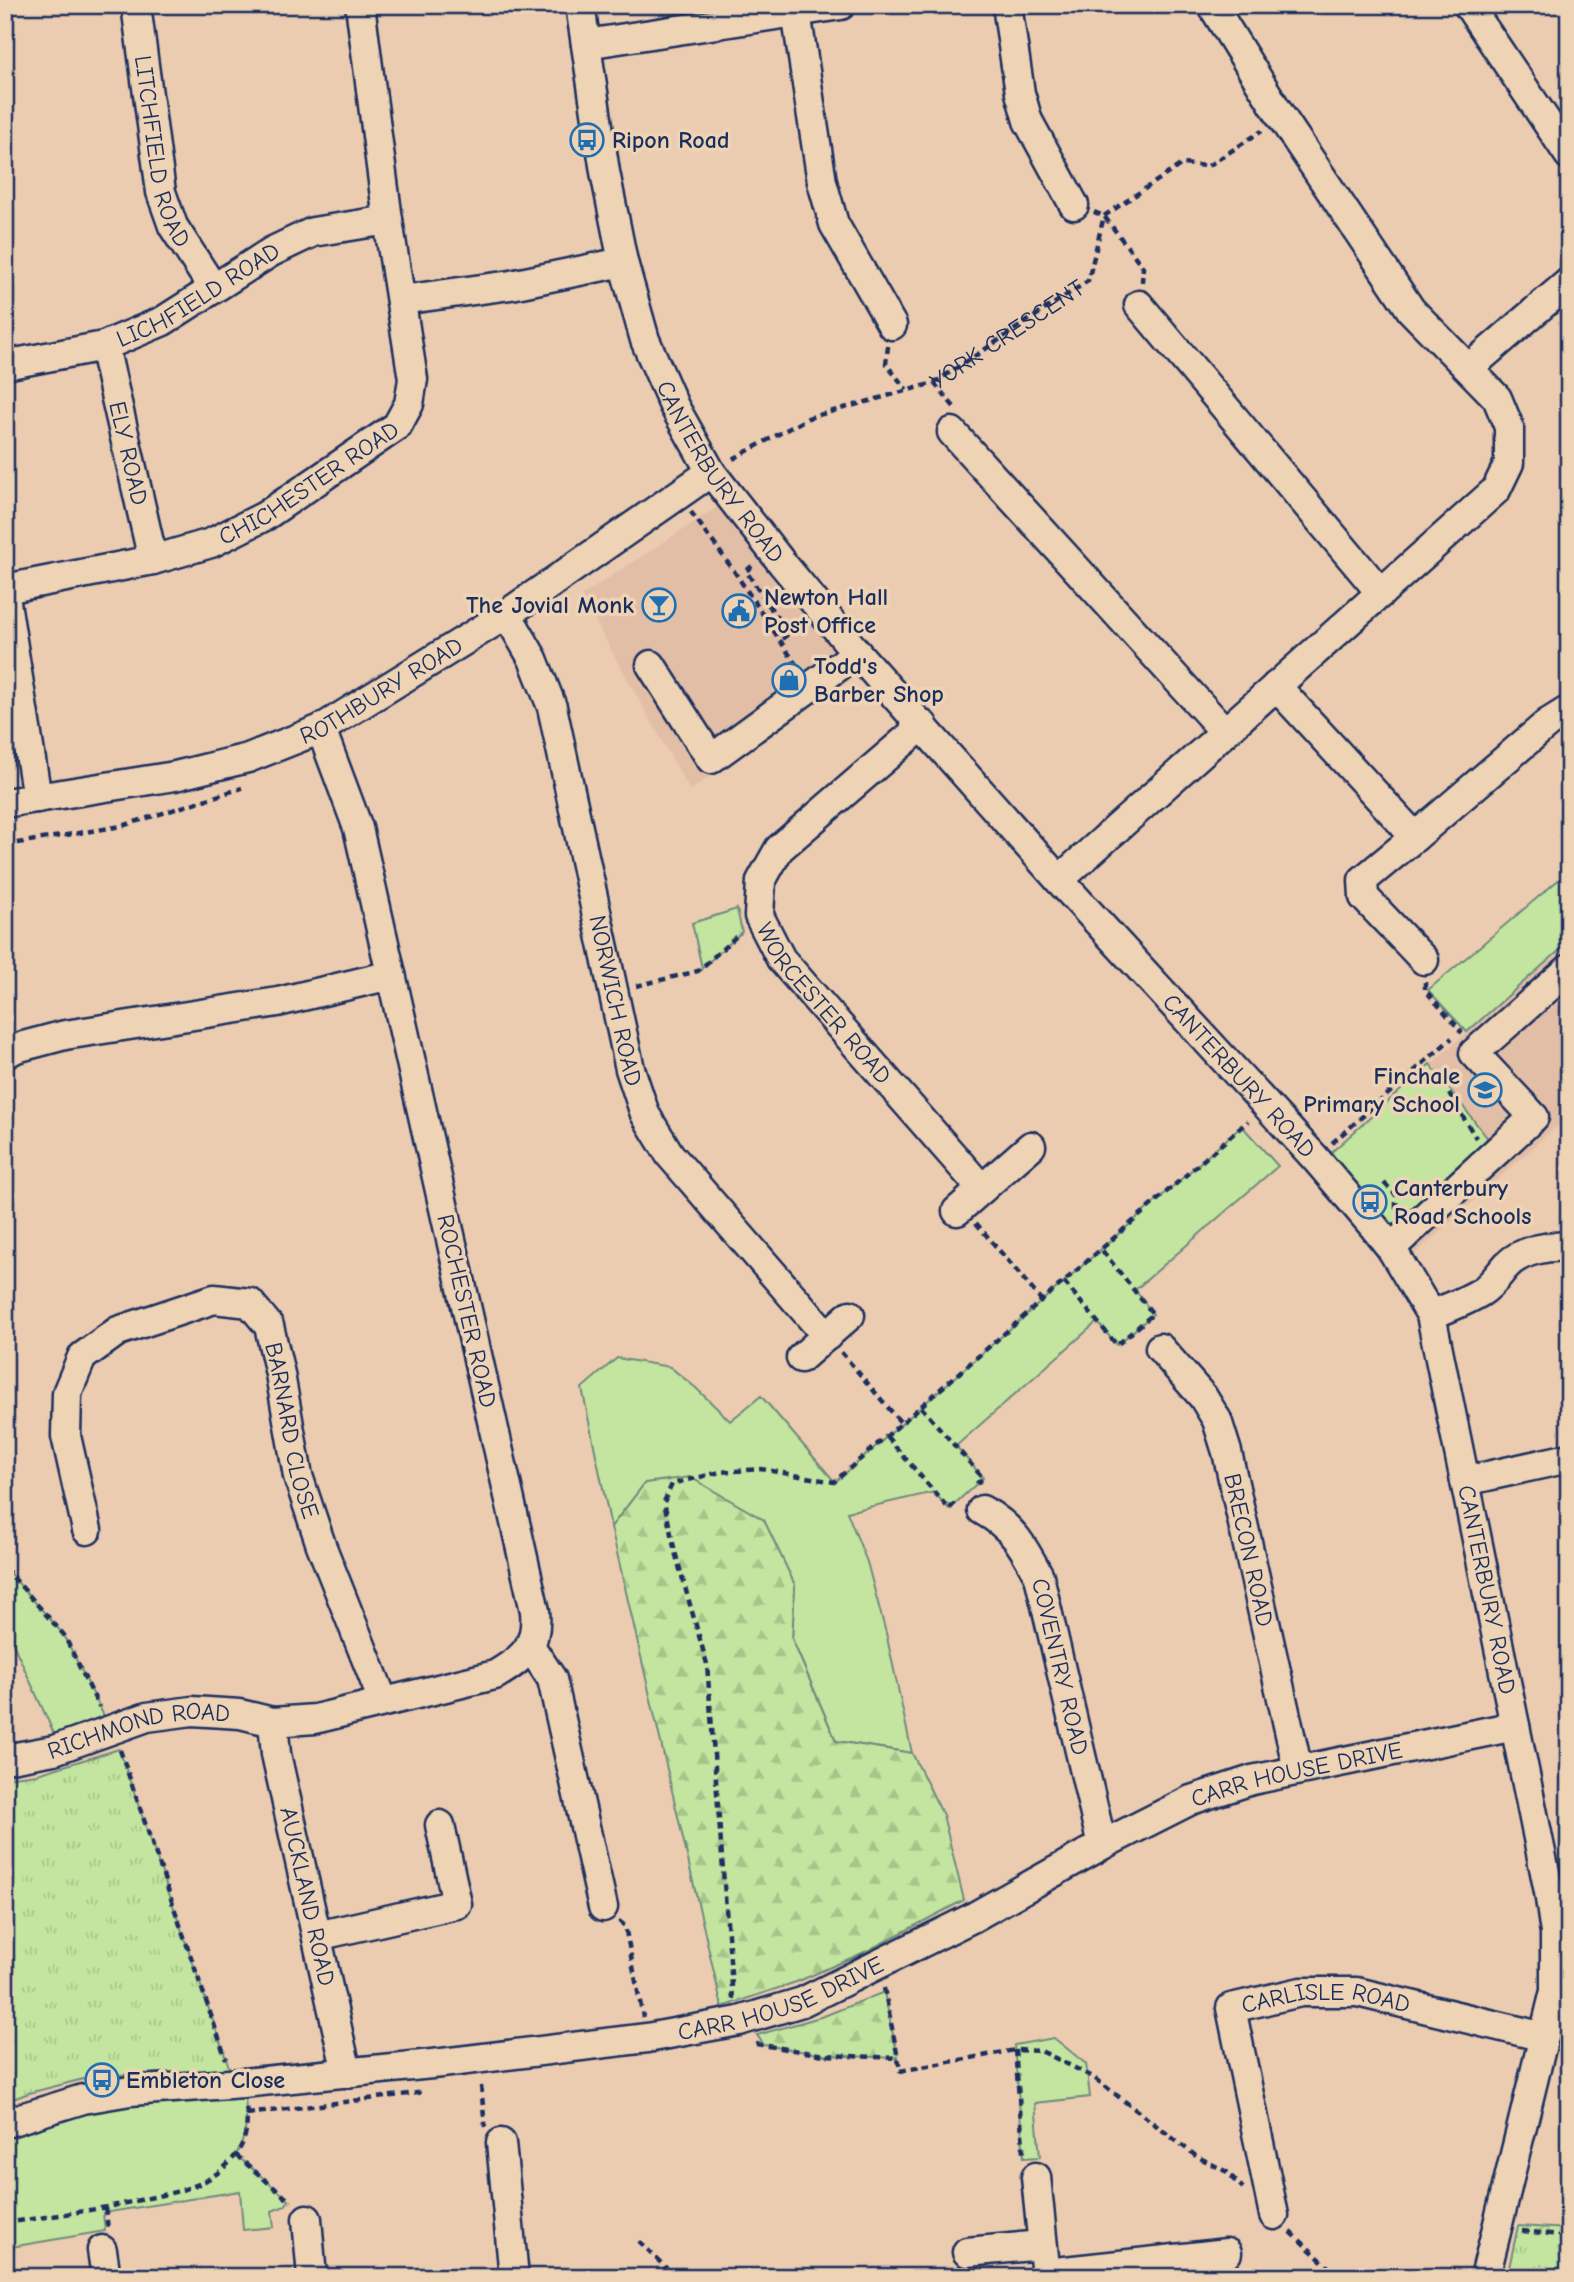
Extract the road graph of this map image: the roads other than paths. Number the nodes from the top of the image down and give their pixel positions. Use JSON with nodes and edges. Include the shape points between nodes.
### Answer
{"nodes":[{"id":1,"x":136,"y":5,"type":"edge"},
{"id":2,"x":360,"y":5,"type":"edge"},
{"id":3,"x":580,"y":5,"type":"edge"},
{"id":4,"x":841,"y":5,"type":"edge"},
{"id":5,"x":1007,"y":5,"type":"edge"},
{"id":6,"x":1212,"y":5,"type":"edge"},
{"id":7,"x":1468,"y":5,"type":"edge"},
{"id":8,"x":796,"y":12,"type":"junction"},
{"id":9,"x":586,"y":44,"type":"junction"},
{"id":10,"x":1569,"y":155,"type":"edge"},
{"id":11,"x":1074,"y":205,"type":"road end"},
{"id":12,"x":388,"y":220,"type":"junction"},
{"id":13,"x":623,"y":262,"type":"junction"},
{"id":14,"x":1567,"y":285,"type":"edge"},
{"id":15,"x":213,"y":288,"type":"junction"},
{"id":16,"x":401,"y":300,"type":"junction"},
{"id":17,"x":1139,"y":304,"type":"road end"},
{"id":18,"x":892,"y":325,"type":"road end"},
{"id":19,"x":104,"y":346,"type":"junction"},
{"id":20,"x":5,"y":365,"type":"edge"},
{"id":21,"x":1469,"y":368,"type":"junction"},
{"id":22,"x":952,"y":432,"type":"dead end"},
{"id":23,"x":711,"y":472,"type":"junction"},
{"id":24,"x":153,"y":560,"type":"junction"},
{"id":25,"x":5,"y":589,"type":"edge"},
{"id":26,"x":1381,"y":593,"type":"junction"},
{"id":27,"x":5,"y":596,"type":"edge"},
{"id":28,"x":507,"y":614,"type":"junction"},
{"id":29,"x":857,"y":653,"type":"junction"},
{"id":30,"x":651,"y":666,"type":"dead end"},
{"id":31,"x":1276,"y":686,"type":"junction"},
{"id":32,"x":1569,"y":710,"type":"edge"},
{"id":33,"x":923,"y":725,"type":"junction"},
{"id":34,"x":321,"y":729,"type":"junction"},
{"id":35,"x":1225,"y":732,"type":"junction"},
{"id":36,"x":37,"y":797,"type":"junction"},
{"id":37,"x":5,"y":803,"type":"edge"},
{"id":38,"x":1415,"y":837,"type":"junction"},
{"id":39,"x":1059,"y":880,"type":"junction"},
{"id":40,"x":1424,"y":960,"type":"road end"},
{"id":41,"x":1569,"y":969,"type":"edge"},
{"id":42,"x":391,"y":975,"type":"junction"},
{"id":43,"x":5,"y":1054,"type":"edge"},
{"id":44,"x":1031,"y":1146,"type":"dead end"},
{"id":45,"x":1569,"y":1247,"type":"edge"},
{"id":46,"x":1391,"y":1248,"type":"junction"},
{"id":47,"x":850,"y":1315,"type":"dead end"},
{"id":48,"x":1431,"y":1315,"type":"junction"},
{"id":49,"x":827,"y":1336,"type":"junction"},
{"id":50,"x":1160,"y":1349,"type":"dead end"},
{"id":51,"x":801,"y":1358,"type":"dead end"},
{"id":52,"x":1569,"y":1458,"type":"edge"},
{"id":53,"x":1465,"y":1481,"type":"junction"},
{"id":54,"x":982,"y":1510,"type":"dead end"},
{"id":55,"x":87,"y":1530,"type":"dead end"},
{"id":56,"x":530,"y":1646,"type":"junction"},
{"id":57,"x":383,"y":1701,"type":"junction"},
{"id":58,"x":273,"y":1722,"type":"junction"},
{"id":59,"x":1515,"y":1726,"type":"junction"},
{"id":60,"x":5,"y":1759,"type":"edge"},
{"id":61,"x":1298,"y":1770,"type":"junction"},
{"id":62,"x":440,"y":1825,"type":"dead end"},
{"id":63,"x":1102,"y":1845,"type":"junction"},
{"id":64,"x":1559,"y":1890,"type":"edge"},
{"id":65,"x":603,"y":1907,"type":"road end"},
{"id":66,"x":317,"y":1936,"type":"junction"},
{"id":67,"x":1544,"y":2037,"type":"junction"},
{"id":68,"x":347,"y":2073,"type":"junction"},
{"id":69,"x":5,"y":2123,"type":"edge"},
{"id":70,"x":501,"y":2143,"type":"road end"},
{"id":71,"x":1037,"y":2177,"type":"road end"},
{"id":72,"x":1273,"y":2216,"type":"road end"},
{"id":73,"x":307,"y":2219,"type":"road end"},
{"id":74,"x":1042,"y":2245,"type":"junction"},
{"id":75,"x":967,"y":2252,"type":"dead end"},
{"id":76,"x":1227,"y":2253,"type":"dead end"},
{"id":77,"x":1175,"y":2268,"type":"edge"},
{"id":78,"x":1046,"y":2275,"type":"edge"},
{"id":79,"x":312,"y":2277,"type":"edge"},
{"id":80,"x":514,"y":2277,"type":"edge"},
{"id":81,"x":1485,"y":2277,"type":"edge"}],
"edges":[{"from":1,"to":15,"type":"street","name":"LITCHFIELD ROAD","via":[[161,192],[173,226]]},
{"from":2,"to":12,"type":"street","name":"CHICHESTER ROAD"},
{"from":3,"to":9,"type":"street","name":"CANTERBURY ROAD"},
{"from":4,"to":8,"type":"street"},
{"from":5,"to":11,"type":"street","via":[[1028,121]]},
{"from":6,"to":21,"type":"street","via":[[1411,310]]},
{"from":7,"to":10,"type":"street"},
{"from":8,"to":9,"type":"street"},
{"from":8,"to":18,"type":"street","via":[[834,224]]},
{"from":9,"to":13,"type":"street","name":"CANTERBURY ROAD"},
{"from":12,"to":15,"type":"street","name":"LICHFIELD ROAD","via":[[313,232]]},
{"from":12,"to":16,"type":"street","name":"CHICHESTER ROAD"},
{"from":13,"to":16,"type":"street","via":[[511,285]]},
{"from":13,"to":23,"type":"street","name":"CANTERBURY ROAD","via":[[645,340]]},
{"from":14,"to":21,"type":"street"},
{"from":15,"to":19,"type":"street","name":"LICHFIELD ROAD","via":[[163,321]]},
{"from":16,"to":24,"type":"street","name":"CHICHESTER ROAD","via":[[413,379],[410,404],[397,426],[265,516],[211,543]]},
{"from":17,"to":26,"type":"street"},
{"from":19,"to":20,"type":"street","name":"LICHFIELD ROAD"},
{"from":19,"to":24,"type":"street","name":"ELY ROAD"},
{"from":21,"to":26,"type":"street","via":[[1497,398],[1509,428],[1509,463],[1496,490]]},
{"from":22,"to":35,"type":"street"},
{"from":23,"to":28,"type":"street","name":"ROTHBURY ROAD"},
{"from":23,"to":29,"type":"street","name":"CANTERBURY ROAD"},
{"from":24,"to":25,"type":"street","name":"CHICHESTER ROAD"},
{"from":26,"to":31,"type":"street"},
{"from":27,"to":36,"type":"street"},
{"from":28,"to":34,"type":"street","name":"ROTHBURY ROAD"},
{"from":28,"to":49,"type":"street","name":"NORWICH ROAD","via":[[533,659],[552,707],[630,1069],[645,1114],[670,1155]]},
{"from":29,"to":30,"type":"street","via":[[711,759]]},
{"from":29,"to":33,"type":"street","name":"CANTERBURY ROAD"},
{"from":31,"to":35,"type":"street"},
{"from":31,"to":38,"type":"street"},
{"from":32,"to":38,"type":"street"},
{"from":33,"to":39,"type":"street","name":"CANTERBURY ROAD"},
{"from":33,"to":44,"type":"street","name":"WORCESTER ROAD","via":[[779,849],[761,881],[760,916],[781,959],[967,1202]]},
{"from":34,"to":36,"type":"street","name":"ROTHBURY ROAD","via":[[248,758],[175,776]]},
{"from":34,"to":42,"type":"street","name":"ROCHESTER ROAD","via":[[358,828]]},
{"from":35,"to":39,"type":"street"},
{"from":36,"to":37,"type":"street","name":"ROTHBURY ROAD"},
{"from":38,"to":40,"type":"street","via":[[1363,880],[1364,897]]},
{"from":39,"to":46,"type":"street","name":"CANTERBURY ROAD","via":[[1315,1158]]},
{"from":41,"to":46,"type":"street","via":[[1474,1053],[1534,1117]]},
{"from":42,"to":43,"type":"street","via":[[278,1002],[65,1035]]},
{"from":42,"to":56,"type":"street","name":"ROCHESTER ROAD","via":[[536,1611],[537,1630]]},
{"from":45,"to":48,"type":"street","via":[[1526,1252],[1479,1293]]},
{"from":46,"to":48,"type":"street","name":"CANTERBURY ROAD"},
{"from":47,"to":49,"type":"street"},
{"from":48,"to":53,"type":"street","name":"CANTERBURY ROAD"},
{"from":49,"to":51,"type":"street"},
{"from":50,"to":61,"type":"street","name":"BRECON ROAD","via":[[1217,1420]]},
{"from":52,"to":53,"type":"street"},
{"from":53,"to":59,"type":"street","name":"CANTERBURY ROAD"},
{"from":54,"to":63,"type":"street","name":"COVENTRY ROAD","via":[[1002,1521],[1039,1576]]},
{"from":55,"to":57,"type":"street","name":"BARNARD CLOSE","via":[[66,1436],[66,1393],[82,1357],[118,1331],[214,1299],[250,1303],[269,1326],[298,1476]]},
{"from":56,"to":57,"type":"street","via":[[517,1662],[495,1675]]},
{"from":56,"to":65,"type":"street","via":[[552,1679]]},
{"from":57,"to":58,"type":"street","via":[[314,1719]]},
{"from":58,"to":60,"type":"street","name":"RICHMOND ROAD","via":[[192,1711],[147,1717],[54,1751]]},
{"from":58,"to":66,"type":"street","name":"AUCKLAND ROAD","via":[[276,1754]]},
{"from":59,"to":61,"type":"street","name":"CARR HOUSE DRIVE"},
{"from":59,"to":64,"type":"street","name":"CANTERBURY ROAD"},
{"from":61,"to":63,"type":"street","name":"CARR HOUSE DRIVE","via":[[1191,1800]]},
{"from":62,"to":66,"type":"street","via":[[457,1904]]},
{"from":63,"to":68,"type":"street","name":"CARR HOUSE DRIVE","via":[[972,1918],[744,2032],[647,2038]]},
{"from":64,"to":67,"type":"street","name":"CANTERBURY ROAD","via":[[1555,1991]]},
{"from":66,"to":68,"type":"street","name":"AUCKLAND ROAD"},
{"from":67,"to":72,"type":"street","name":"CARLISLE ROAD","via":[[1357,1992],[1301,1992],[1231,2008]]},
{"from":67,"to":81,"type":"street","name":"CANTERBURY ROAD"},
{"from":68,"to":69,"type":"street","name":"CARR HOUSE DRIVE","via":[[130,2091],[83,2099]]},
{"from":70,"to":80,"type":"street"},
{"from":71,"to":74,"type":"street"},
{"from":73,"to":79,"type":"street"},
{"from":74,"to":75,"type":"street"},
{"from":74,"to":78,"type":"street"},
{"from":76,"to":77,"type":"street"},
{"from":77,"to":78,"type":"street"}]}
